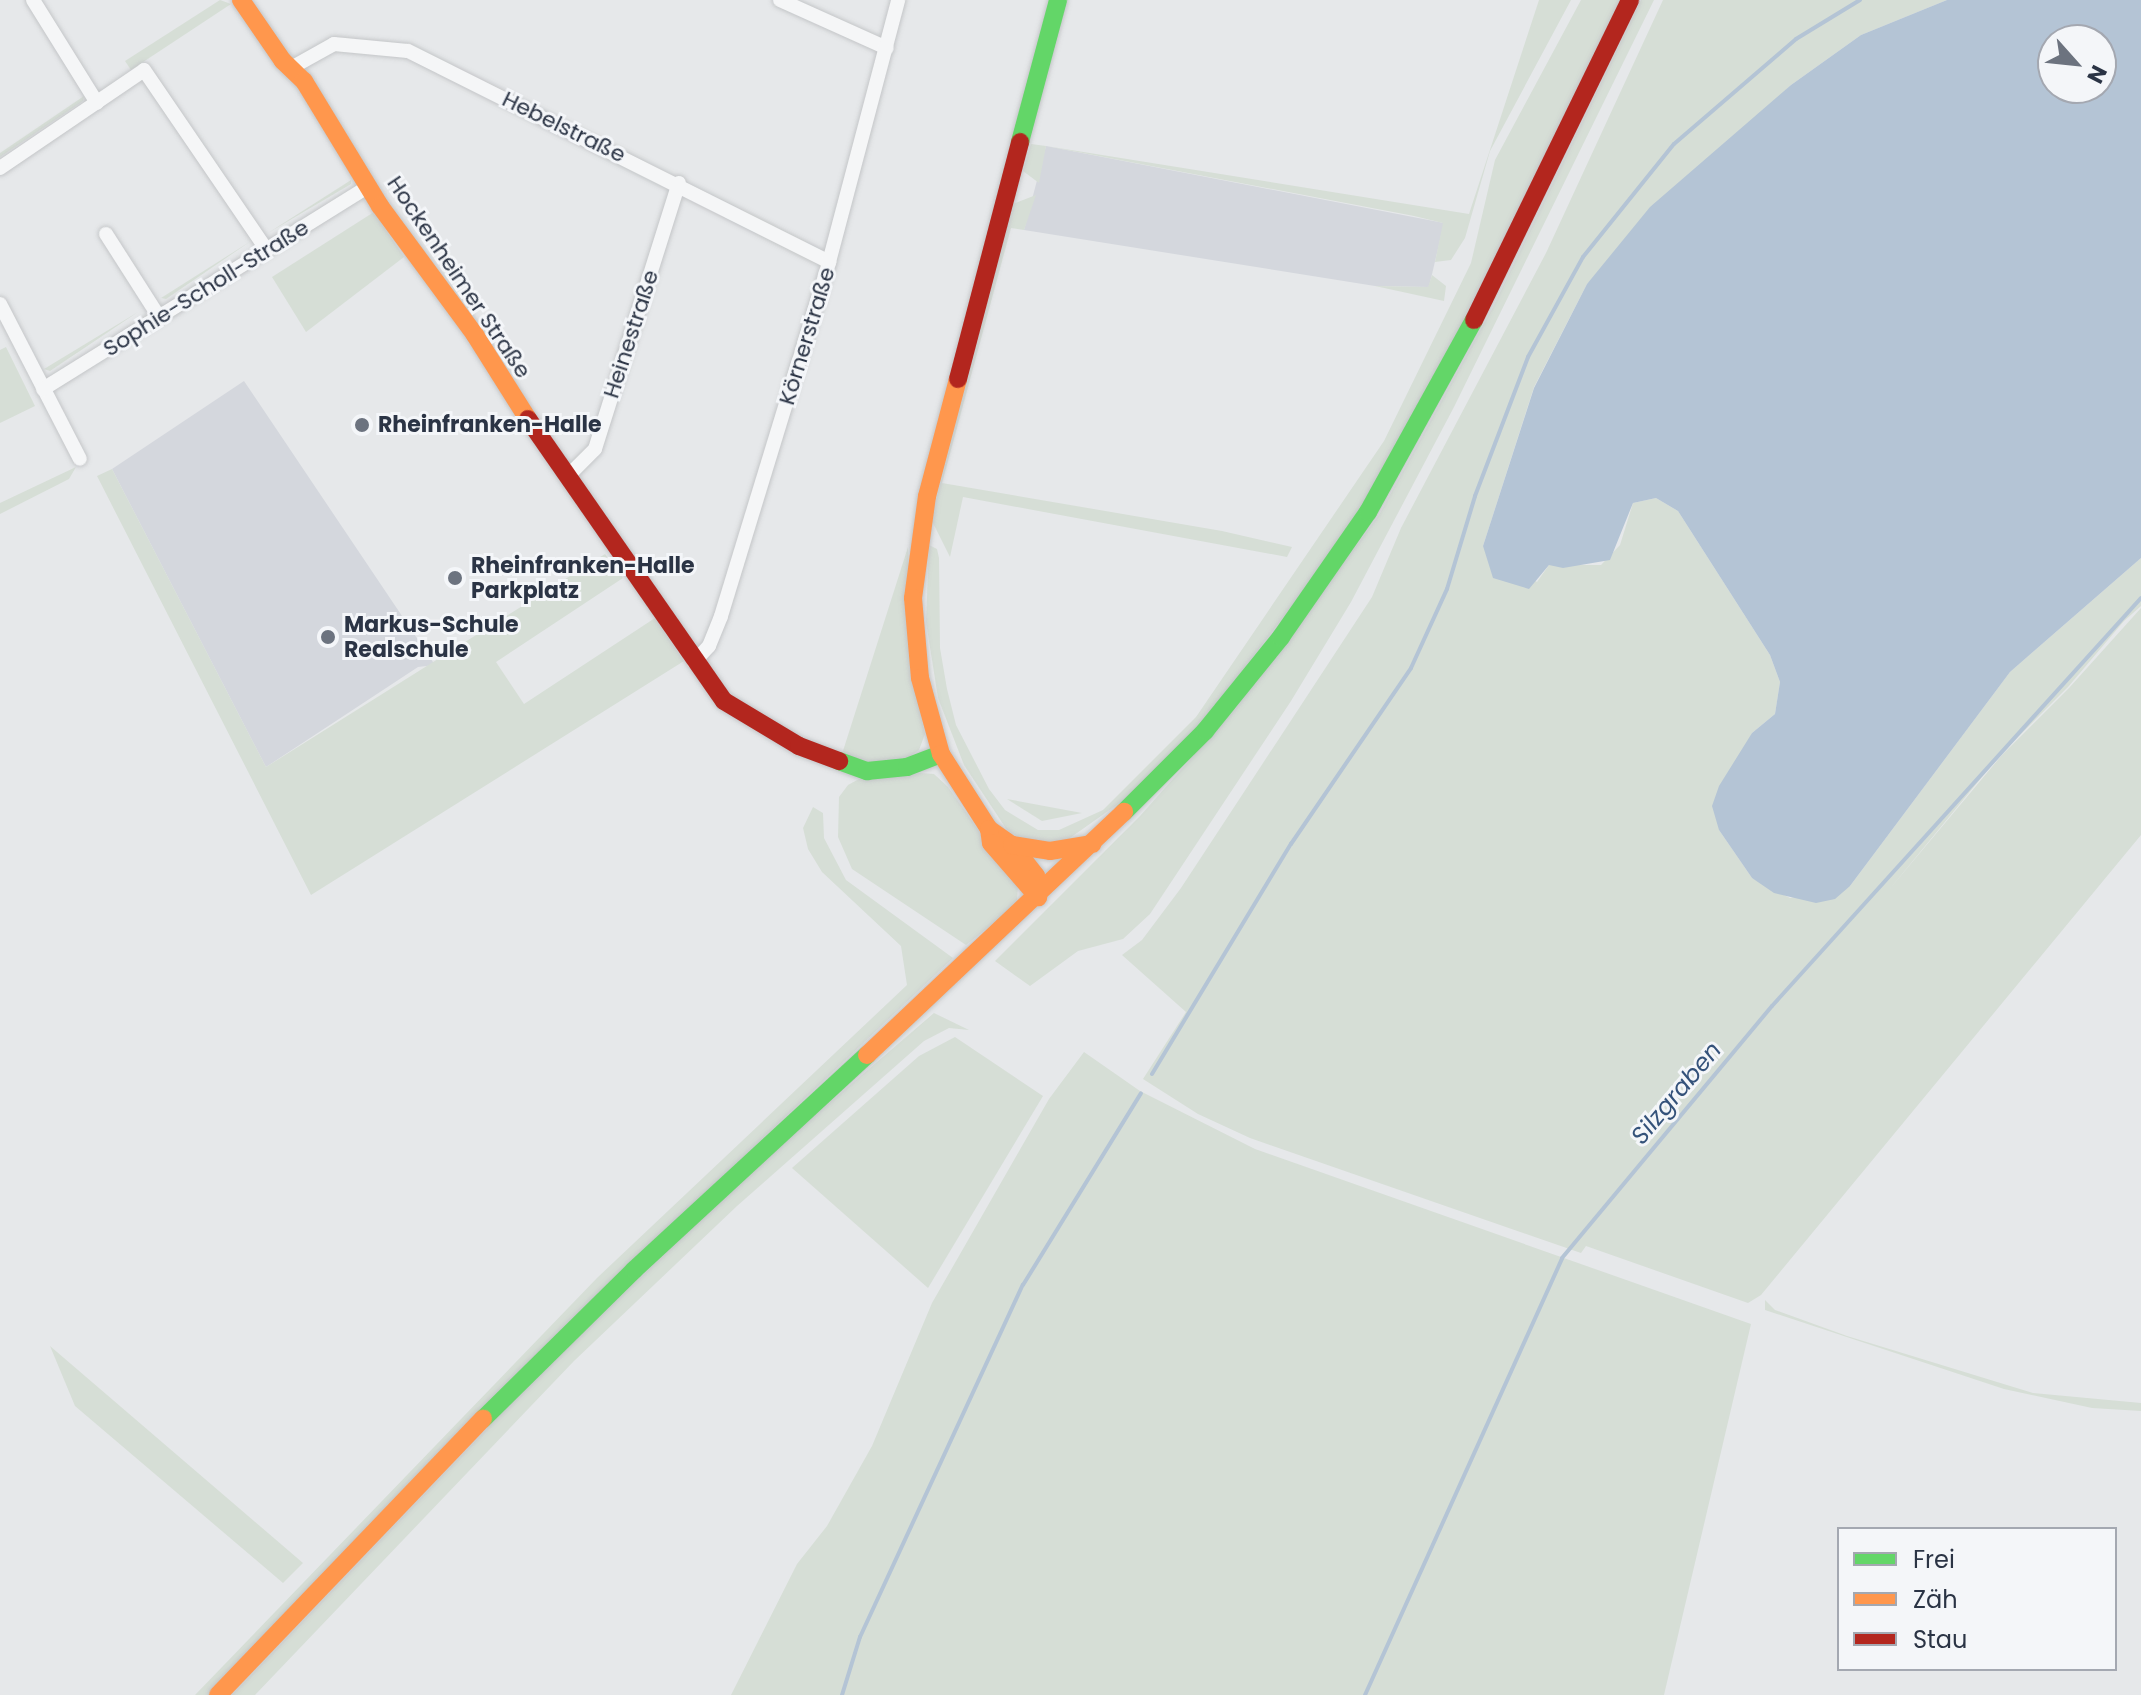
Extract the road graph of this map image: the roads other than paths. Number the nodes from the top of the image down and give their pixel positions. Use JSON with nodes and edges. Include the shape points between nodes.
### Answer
{"nodes":[{"id":1,"x":33,"y":0,"type":"edge"},
{"id":2,"x":241,"y":0,"type":"edge"},
{"id":3,"x":780,"y":0,"type":"edge"},
{"id":4,"x":898,"y":0,"type":"edge"},
{"id":5,"x":1058,"y":0,"type":"edge"},
{"id":6,"x":1630,"y":0,"type":"edge"},
{"id":7,"x":887,"y":48,"type":"junction"},
{"id":8,"x":291,"y":68,"type":"junction"},
{"id":9,"x":97,"y":103,"type":"junction"},
{"id":10,"x":0,"y":168,"type":"edge"},
{"id":11,"x":679,"y":183,"type":"junction"},
{"id":12,"x":368,"y":187,"type":"junction"},
{"id":13,"x":106,"y":234,"type":"dead end"},
{"id":14,"x":267,"y":250,"type":"junction"},
{"id":15,"x":829,"y":262,"type":"junction"},
{"id":16,"x":0,"y":304,"type":"edge"},
{"id":17,"x":159,"y":317,"type":"junction"},
{"id":18,"x":43,"y":389,"type":"junction"},
{"id":19,"x":80,"y":459,"type":"dead end"},
{"id":20,"x":568,"y":476,"type":"junction"},
{"id":21,"x":694,"y":662,"type":"junction"},
{"id":22,"x":941,"y":754,"type":"junction"},
{"id":23,"x":989,"y":829,"type":"junction"},
{"id":24,"x":1092,"y":844,"type":"junction"},
{"id":25,"x":1012,"y":845,"type":"junction"},
{"id":26,"x":1038,"y":897,"type":"junction"},
{"id":27,"x":218,"y":1695,"type":"edge"}],
"edges":[{"from":1,"to":9,"type":"street"},
{"from":2,"to":8,"type":"street","name":"Hockenheimer Straße"},
{"from":3,"to":7,"type":"street"},
{"from":4,"to":7,"type":"street","name":"Körnerstraße"},
{"from":5,"to":22,"type":"street","via":[[918,539],[913,626],[920,678]]},
{"from":6,"to":24,"type":"street","via":[[1450,370],[1341,556],[1191,747]]},
{"from":7,"to":15,"type":"street","name":"Körnerstraße"},
{"from":8,"to":11,"type":"street","name":"Hebelstraße","via":[[334,44],[408,51]]},
{"from":8,"to":12,"type":"street","name":"Hockenheimer Straße"},
{"from":9,"to":10,"type":"street"},
{"from":9,"to":14,"type":"street","via":[[144,70]]},
{"from":11,"to":15,"type":"street","name":"Hebelstraße"},
{"from":11,"to":20,"type":"street","name":"Heinestraße","via":[[595,449]]},
{"from":12,"to":14,"type":"street","name":"Sophie-Scholl-Straße"},
{"from":12,"to":20,"type":"street","name":"Hockenheimer Straße"},
{"from":13,"to":17,"type":"street"},
{"from":14,"to":17,"type":"street","name":"Sophie-Scholl-Straße"},
{"from":15,"to":21,"type":"street","name":"Körnerstraße","via":[[721,616],[709,646]]},
{"from":16,"to":18,"type":"street"},
{"from":17,"to":18,"type":"street","name":"Sophie-Scholl-Straße"},
{"from":18,"to":19,"type":"street"},
{"from":20,"to":21,"type":"street","name":"Hockenheimer Straße"},
{"from":21,"to":22,"type":"street","name":"Hockenheimer Straße","via":[[741,716],[839,764],[886,769]]},
{"from":22,"to":23,"type":"street"},
{"from":23,"to":25,"type":"street"},
{"from":23,"to":26,"type":"street","via":[[991,843]]},
{"from":24,"to":25,"type":"street","via":[[1035,851]]},
{"from":24,"to":26,"type":"street"},
{"from":25,"to":26,"type":"street","via":[[1036,876]]},
{"from":26,"to":27,"type":"street","via":[[634,1270],[447,1454]]}]}
